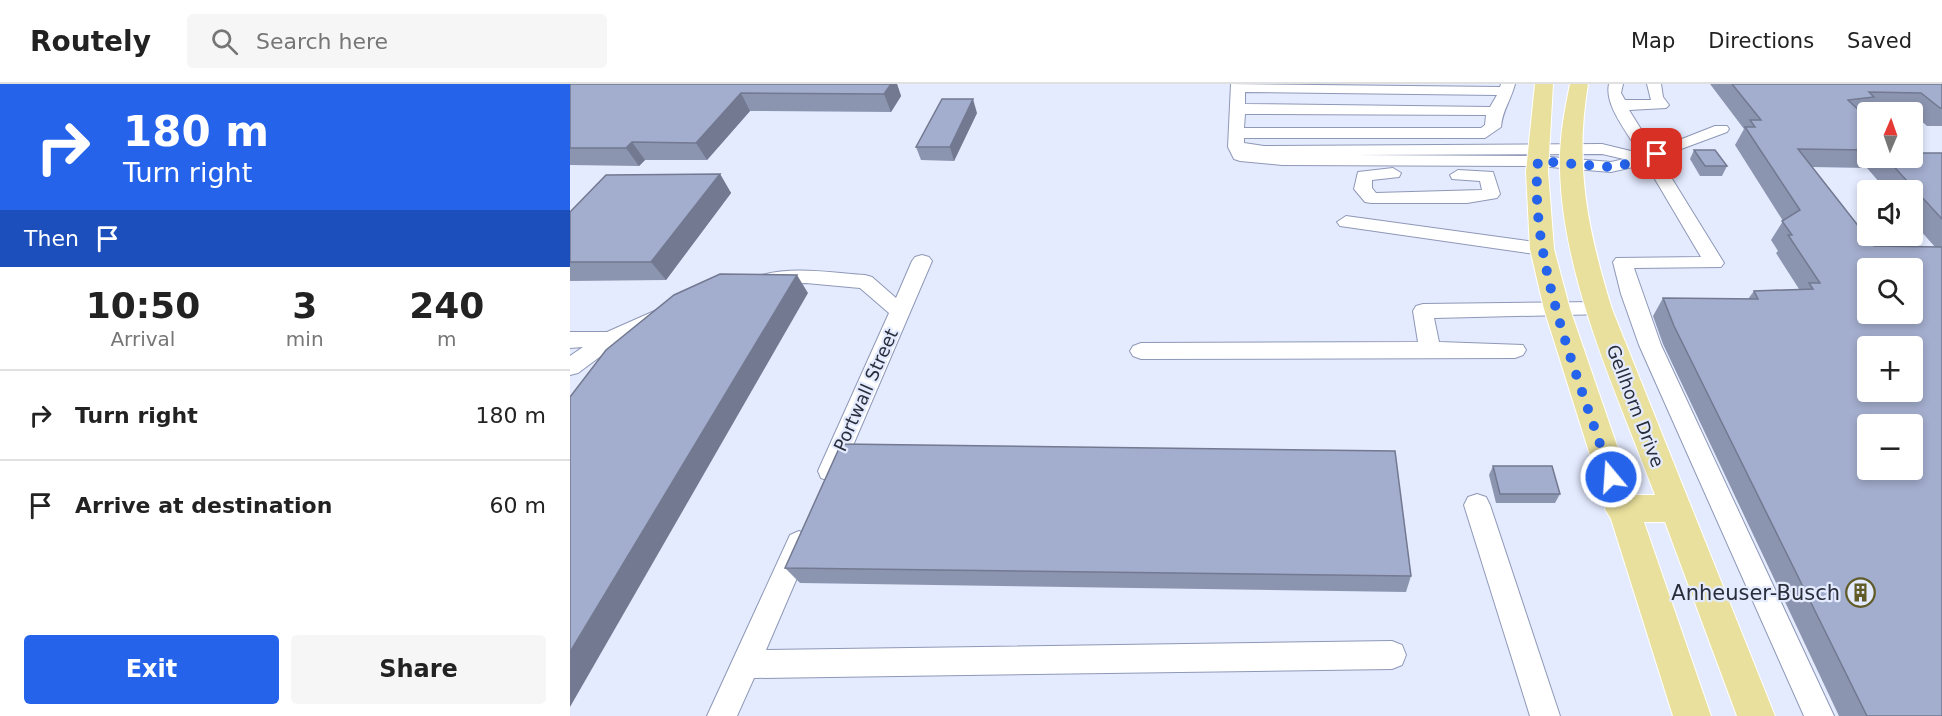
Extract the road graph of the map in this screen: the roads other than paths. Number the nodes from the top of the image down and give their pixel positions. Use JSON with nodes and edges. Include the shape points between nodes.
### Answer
{"nodes":[{"id":1,"x":1544,"y":84,"type":"edge"},
{"id":2,"x":1579,"y":84,"type":"edge"},
{"id":3,"x":1654,"y":84,"type":"edge"},
{"id":4,"x":1238,"y":86,"type":"edge"},
{"id":5,"x":1506,"y":88,"type":"edge"},
{"id":6,"x":1617,"y":95,"type":"edge"},
{"id":7,"x":1237,"y":109,"type":"junction"},
{"id":8,"x":1494,"y":112,"type":"junction"},
{"id":9,"x":1721,"y":129,"type":"dead end"},
{"id":10,"x":1236,"y":140,"type":"junction"},
{"id":11,"x":1538,"y":156,"type":"junction"},
{"id":12,"x":1569,"y":156,"type":"junction"},
{"id":13,"x":1391,"y":157,"type":"junction"},
{"id":14,"x":1649,"y":159,"type":"junction"},
{"id":15,"x":1346,"y":222,"type":"dead end"},
{"id":16,"x":1542,"y":249,"type":"junction"},
{"id":17,"x":922,"y":261,"type":"dead end"},
{"id":18,"x":750,"y":282,"type":"edge"},
{"id":19,"x":674,"y":309,"type":"edge"},
{"id":20,"x":1557,"y":309,"type":"junction"},
{"id":21,"x":1599,"y":309,"type":"junction"},
{"id":22,"x":900,"y":312,"type":"junction"},
{"id":23,"x":610,"y":339,"type":"junction"},
{"id":24,"x":570,"y":340,"type":"edge"},
{"id":25,"x":1430,"y":350,"type":"junction"},
{"id":26,"x":1141,"y":351,"type":"dead end"},
{"id":27,"x":1515,"y":351,"type":"dead end"},
{"id":28,"x":570,"y":367,"type":"edge"},
{"id":29,"x":823,"y":488,"type":"edge"},
{"id":30,"x":1477,"y":504,"type":"dead end"},
{"id":31,"x":1621,"y":508,"type":"junction"},
{"id":32,"x":1674,"y":508,"type":"junction"},
{"id":33,"x":808,"y":520,"type":"edge"},
{"id":34,"x":1392,"y":655,"type":"dead end"},
{"id":35,"x":746,"y":663,"type":"junction"},
{"id":36,"x":722,"y":716,"type":"edge"},
{"id":37,"x":1545,"y":716,"type":"edge"},
{"id":38,"x":1692,"y":716,"type":"edge"},
{"id":39,"x":1756,"y":716,"type":"edge"},
{"id":40,"x":1819,"y":716,"type":"edge"}],
"edges":[{"from":1,"to":11,"type":"main road"},
{"from":2,"to":12,"type":"main road","name":"Gellhorn Drive"},
{"from":3,"to":6,"type":"street","via":[[1661,105]]},
{"from":4,"to":5,"type":"street"},
{"from":4,"to":7,"type":"street"},
{"from":5,"to":8,"type":"street","via":[[1502,103]]},
{"from":6,"to":14,"type":"street"},
{"from":7,"to":8,"type":"street"},
{"from":7,"to":10,"type":"street"},
{"from":8,"to":10,"type":"street","via":[[1493,127],[1485,133],[1282,131]]},
{"from":9,"to":14,"type":"street"},
{"from":10,"to":13,"type":"street","via":[[1240,156],[1282,160]]},
{"from":11,"to":12,"type":"street"},
{"from":11,"to":13,"type":"street"},
{"from":11,"to":16,"type":"main road"},
{"from":12,"to":14,"type":"street","via":[[1611,167]]},
{"from":12,"to":21,"type":"main road","name":"Gellhorn Drive","via":[[1579,243]]},
{"from":13,"to":13,"type":"street","via":[[1486,176],[1491,194],[1467,198],[1371,198],[1363,189],[1364,176]]},
{"from":14,"to":40,"type":"street","via":[[1714,263],[1623,262],[1631,294],[1650,345]]},
{"from":15,"to":16,"type":"street"},
{"from":16,"to":20,"type":"main road"},
{"from":17,"to":22,"type":"street","name":"Portwall Street"},
{"from":18,"to":22,"type":"street","via":[[806,277],[865,282]]},
{"from":19,"to":23,"type":"street"},
{"from":20,"to":21,"type":"street"},
{"from":20,"to":25,"type":"street","via":[[1423,311]]},
{"from":20,"to":31,"type":"main road"},
{"from":21,"to":32,"type":"main road","name":"Gellhorn Drive"},
{"from":22,"to":29,"type":"street","name":"Portwall Street"},
{"from":23,"to":24,"type":"street"},
{"from":23,"to":28,"type":"street"},
{"from":25,"to":26,"type":"street"},
{"from":25,"to":27,"type":"street"},
{"from":30,"to":37,"type":"street"},
{"from":31,"to":32,"type":"main road"},
{"from":31,"to":38,"type":"main road"},
{"from":32,"to":39,"type":"main road","name":"Gellhorn Drive"},
{"from":33,"to":35,"type":"street"},
{"from":34,"to":35,"type":"street"},
{"from":35,"to":36,"type":"street"}]}
